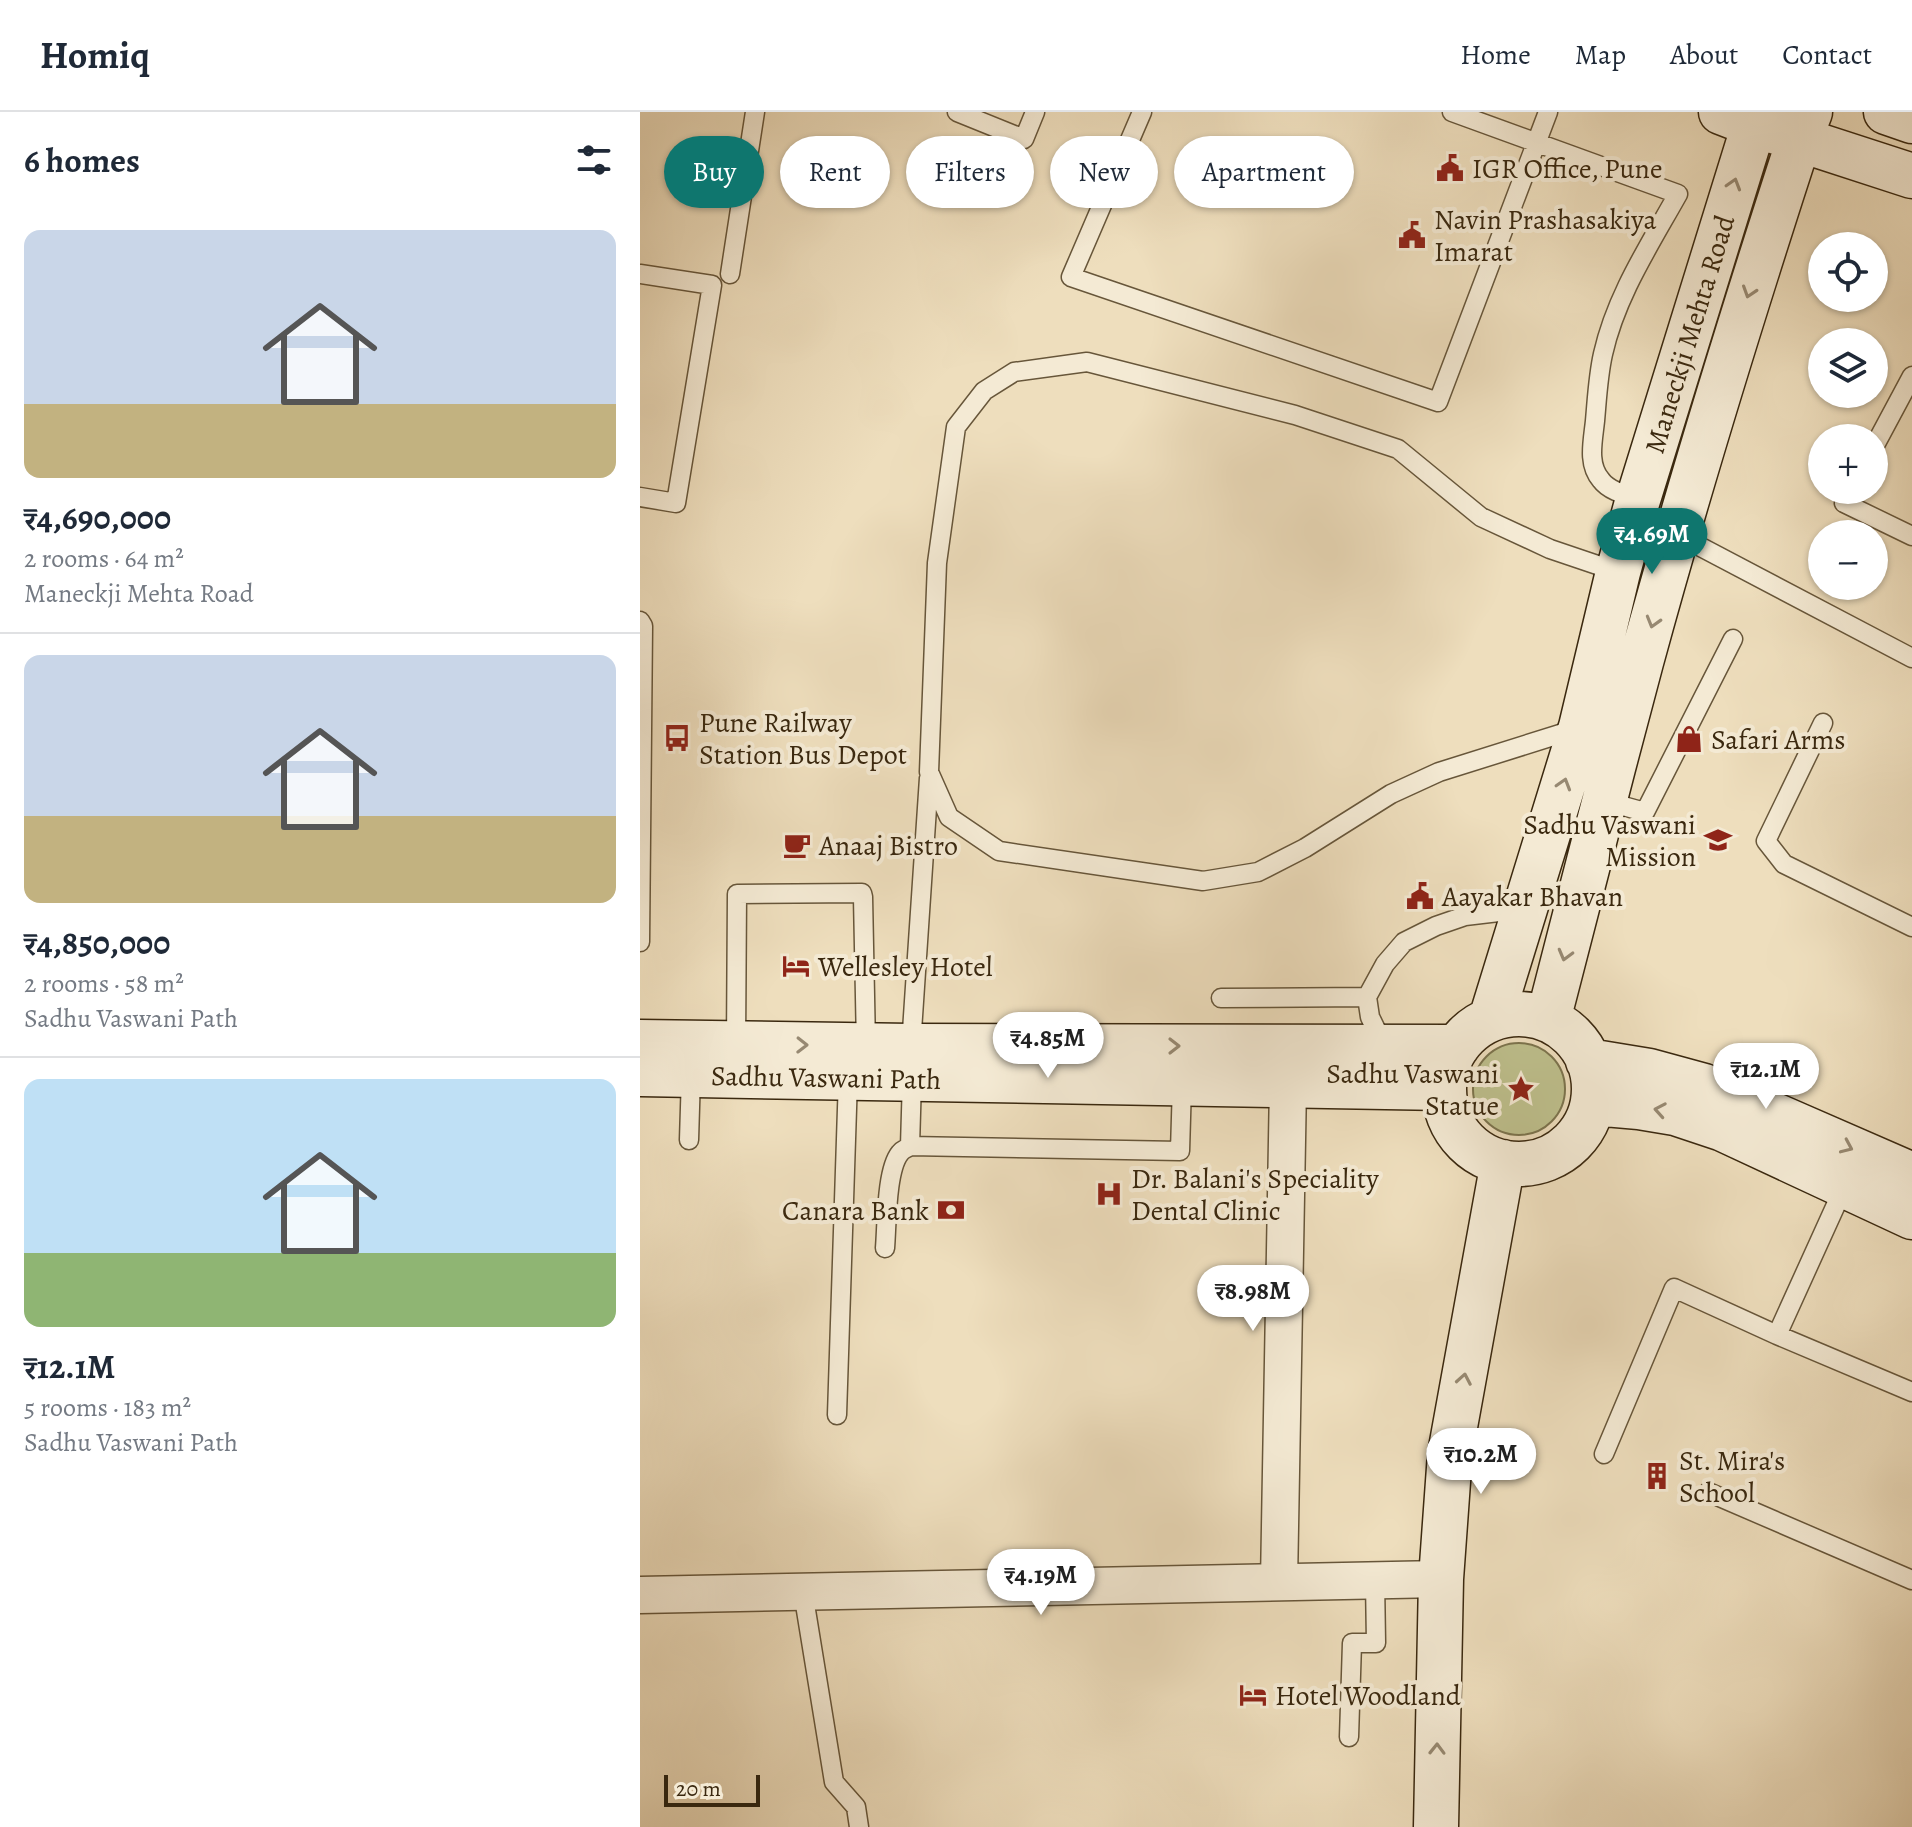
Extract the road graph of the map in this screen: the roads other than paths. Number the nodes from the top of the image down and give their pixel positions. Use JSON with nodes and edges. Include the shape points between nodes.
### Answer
{"nodes":[{"id":1,"x":755,"y":112,"type":"edge"},
{"id":2,"x":957,"y":112,"type":"edge"},
{"id":3,"x":1035,"y":112,"type":"edge"},
{"id":4,"x":1142,"y":112,"type":"edge"},
{"id":5,"x":1452,"y":112,"type":"edge"},
{"id":6,"x":1548,"y":112,"type":"edge"},
{"id":7,"x":1886,"y":112,"type":"edge"},
{"id":8,"x":1744,"y":116,"type":"edge"},
{"id":9,"x":1912,"y":121,"type":"edge"},
{"id":10,"x":1805,"y":126,"type":"edge"},
{"id":11,"x":1536,"y":143,"type":"junction"},
{"id":12,"x":1912,"y":176,"type":"edge"},
{"id":13,"x":640,"y":274,"type":"edge"},
{"id":14,"x":730,"y":274,"type":"dead end"},
{"id":15,"x":1912,"y":376,"type":"edge"},
{"id":16,"x":1886,"y":424,"type":"edge"},
{"id":17,"x":640,"y":497,"type":"edge"},
{"id":18,"x":1639,"y":499,"type":"junction"},
{"id":19,"x":1846,"y":504,"type":"edge"},
{"id":20,"x":1678,"y":535,"type":"junction"},
{"id":21,"x":1912,"y":536,"type":"edge"},
{"id":22,"x":1618,"y":572,"type":"junction"},
{"id":23,"x":640,"y":621,"type":"edge"},
{"id":24,"x":1733,"y":639,"type":"dead end"},
{"id":25,"x":1912,"y":658,"type":"edge"},
{"id":26,"x":1823,"y":723,"type":"dead end"},
{"id":27,"x":1581,"y":727,"type":"junction"},
{"id":28,"x":929,"y":772,"type":"junction"},
{"id":29,"x":1605,"y":801,"type":"junction"},
{"id":30,"x":1525,"y":909,"type":"junction"},
{"id":31,"x":1912,"y":927,"type":"edge"},
{"id":32,"x":640,"y":942,"type":"edge"},
{"id":33,"x":1367,"y":997,"type":"junction"},
{"id":34,"x":1221,"y":998,"type":"dead end"},
{"id":35,"x":1491,"y":1019,"type":"junction"},
{"id":36,"x":1548,"y":1020,"type":"junction"},
{"id":37,"x":640,"y":1042,"type":"edge"},
{"id":38,"x":736,"y":1044,"type":"junction"},
{"id":39,"x":1384,"y":1046,"type":"junction"},
{"id":40,"x":1457,"y":1047,"type":"junction"},
{"id":41,"x":857,"y":1062,"type":"junction"},
{"id":42,"x":912,"y":1062,"type":"junction"},
{"id":43,"x":640,"y":1074,"type":"edge"},
{"id":44,"x":691,"y":1075,"type":"junction"},
{"id":45,"x":1590,"y":1082,"type":"junction"},
{"id":46,"x":1182,"y":1084,"type":"junction"},
{"id":47,"x":1288,"y":1085,"type":"junction"},
{"id":48,"x":1444,"y":1088,"type":"junction"},
{"id":49,"x":689,"y":1140,"type":"dead end"},
{"id":50,"x":910,"y":1146,"type":"junction"},
{"id":51,"x":1503,"y":1162,"type":"junction"},
{"id":52,"x":1912,"y":1175,"type":"edge"},
{"id":53,"x":1845,"y":1185,"type":"junction"},
{"id":54,"x":1912,"y":1217,"type":"edge"},
{"id":55,"x":885,"y":1248,"type":"dead end"},
{"id":56,"x":1777,"y":1335,"type":"junction"},
{"id":57,"x":1912,"y":1392,"type":"edge"},
{"id":58,"x":837,"y":1415,"type":"dead end"},
{"id":59,"x":1604,"y":1454,"type":"dead end"},
{"id":60,"x":1708,"y":1492,"type":"dead end"},
{"id":61,"x":1441,"y":1579,"type":"junction"},
{"id":62,"x":1375,"y":1580,"type":"junction"},
{"id":63,"x":1912,"y":1580,"type":"edge"},
{"id":64,"x":1279,"y":1582,"type":"junction"},
{"id":65,"x":803,"y":1592,"type":"junction"},
{"id":66,"x":640,"y":1595,"type":"edge"},
{"id":67,"x":1349,"y":1737,"type":"dead end"},
{"id":68,"x":859,"y":1827,"type":"edge"},
{"id":69,"x":1436,"y":1827,"type":"edge"}],
"edges":[{"from":1,"to":14,"type":"lane"},
{"from":2,"to":3,"type":"lane","via":[[1024,139]]},
{"from":4,"to":11,"type":"lane","via":[[1071,277],[1438,402]]},
{"from":5,"to":11,"type":"lane"},
{"from":6,"to":11,"type":"lane"},
{"from":7,"to":9,"type":"main road"},
{"from":8,"to":10,"type":"main road"},
{"from":18,"to":8,"type":"main road","name":"Maneckji Mehta Road","one_way":true},
{"from":10,"to":12,"type":"main road"},
{"from":10,"to":20,"type":"main road","name":"Maneckji Mehta Road","one_way":true,"via":[[1739,324]]},
{"from":11,"to":18,"type":"lane","via":[[1678,194],[1615,315],[1597,393],[1593,465],[1601,482]]},
{"from":13,"to":17,"type":"lane","via":[[712,285],[676,503]]},
{"from":15,"to":16,"type":"lane"},
{"from":18,"to":22,"type":"main road","name":"Maneckji Mehta Road"},
{"from":19,"to":21,"type":"lane"},
{"from":20,"to":25,"type":"lane"},
{"from":20,"to":29,"type":"main road","name":"Maneckji Mehta Road","one_way":true},
{"from":22,"to":27,"type":"main road","name":"Maneckji Mehta Road"},
{"from":22,"to":28,"type":"lane","via":[[1481,517],[1398,449],[1310,420],[1087,362],[1014,372],[984,391],[956,427],[937,563]]},
{"from":23,"to":32,"type":"lane"},
{"from":24,"to":29,"type":"lane","via":[[1645,812]]},
{"from":26,"to":31,"type":"lane","via":[[1766,841],[1784,864]]},
{"from":27,"to":28,"type":"lane","via":[[1439,772],[1258,872],[1203,881],[999,851],[949,817]]},
{"from":30,"to":27,"type":"main road","name":"Maneckji Mehta Road","one_way":true},
{"from":28,"to":42,"type":"lane"},
{"from":29,"to":36,"type":"main road","name":"Maneckji Mehta Road","one_way":true},
{"from":30,"to":33,"type":"lane","via":[[1465,916],[1404,942]]},
{"from":30,"to":35,"type":"main road","name":"Maneckji Mehta Road"},
{"from":33,"to":34,"type":"lane"},
{"from":33,"to":39,"type":"lane"},
{"from":35,"to":36,"type":"main road","via":[[1520,1014]]},
{"from":35,"to":40,"type":"main road"},
{"from":36,"to":45,"type":"main road","via":[[1582,1048]]},
{"from":37,"to":38,"type":"main road"},
{"from":38,"to":41,"type":"main road","one_way":true},
{"from":38,"to":41,"type":"lane","via":[[737,894],[862,893]]},
{"from":39,"to":40,"type":"main road"},
{"from":42,"to":39,"type":"main road","one_way":true},
{"from":40,"to":48,"type":"main road"},
{"from":41,"to":42,"type":"main road","name":"Sadhu Vaswani Path"},
{"from":41,"to":44,"type":"main road","name":"Sadhu Vaswani Path"},
{"from":41,"to":58,"type":"lane"},
{"from":42,"to":46,"type":"main road","name":"Sadhu Vaswani Path"},
{"from":42,"to":50,"type":"lane"},
{"from":43,"to":44,"type":"main road","name":"Sadhu Vaswani Path"},
{"from":44,"to":49,"type":"lane"},
{"from":45,"to":51,"type":"main road","via":[[1588,1118],[1560,1152],[1533,1163]]},
{"from":45,"to":52,"type":"main road","one_way":true,"via":[[1649,1071],[1704,1086]]},
{"from":53,"to":45,"type":"main road","one_way":true,"via":[[1723,1129],[1639,1107]]},
{"from":46,"to":47,"type":"main road","name":"Sadhu Vaswani Path"},
{"from":46,"to":50,"type":"lane","via":[[1180,1151]]},
{"from":47,"to":48,"type":"main road","name":"Sadhu Vaswani Path"},
{"from":47,"to":64,"type":"street"},
{"from":48,"to":51,"type":"main road","via":[[1449,1117],[1465,1142]]},
{"from":50,"to":55,"type":"lane","via":[[896,1160],[891,1178]]},
{"from":61,"to":51,"type":"main road","one_way":true,"via":[[1450,1454]]},
{"from":53,"to":54,"type":"main road"},
{"from":53,"to":56,"type":"lane"},
{"from":56,"to":57,"type":"lane"},
{"from":56,"to":59,"type":"lane","via":[[1674,1288]]},
{"from":60,"to":63,"type":"lane"},
{"from":61,"to":62,"type":"street"},
{"from":69,"to":61,"type":"main road","one_way":true},
{"from":62,"to":64,"type":"street"},
{"from":62,"to":67,"type":"lane","via":[[1376,1643],[1352,1643]]},
{"from":64,"to":65,"type":"street"},
{"from":65,"to":66,"type":"street"},
{"from":65,"to":68,"type":"lane","via":[[834,1782],[856,1807]]}]}
